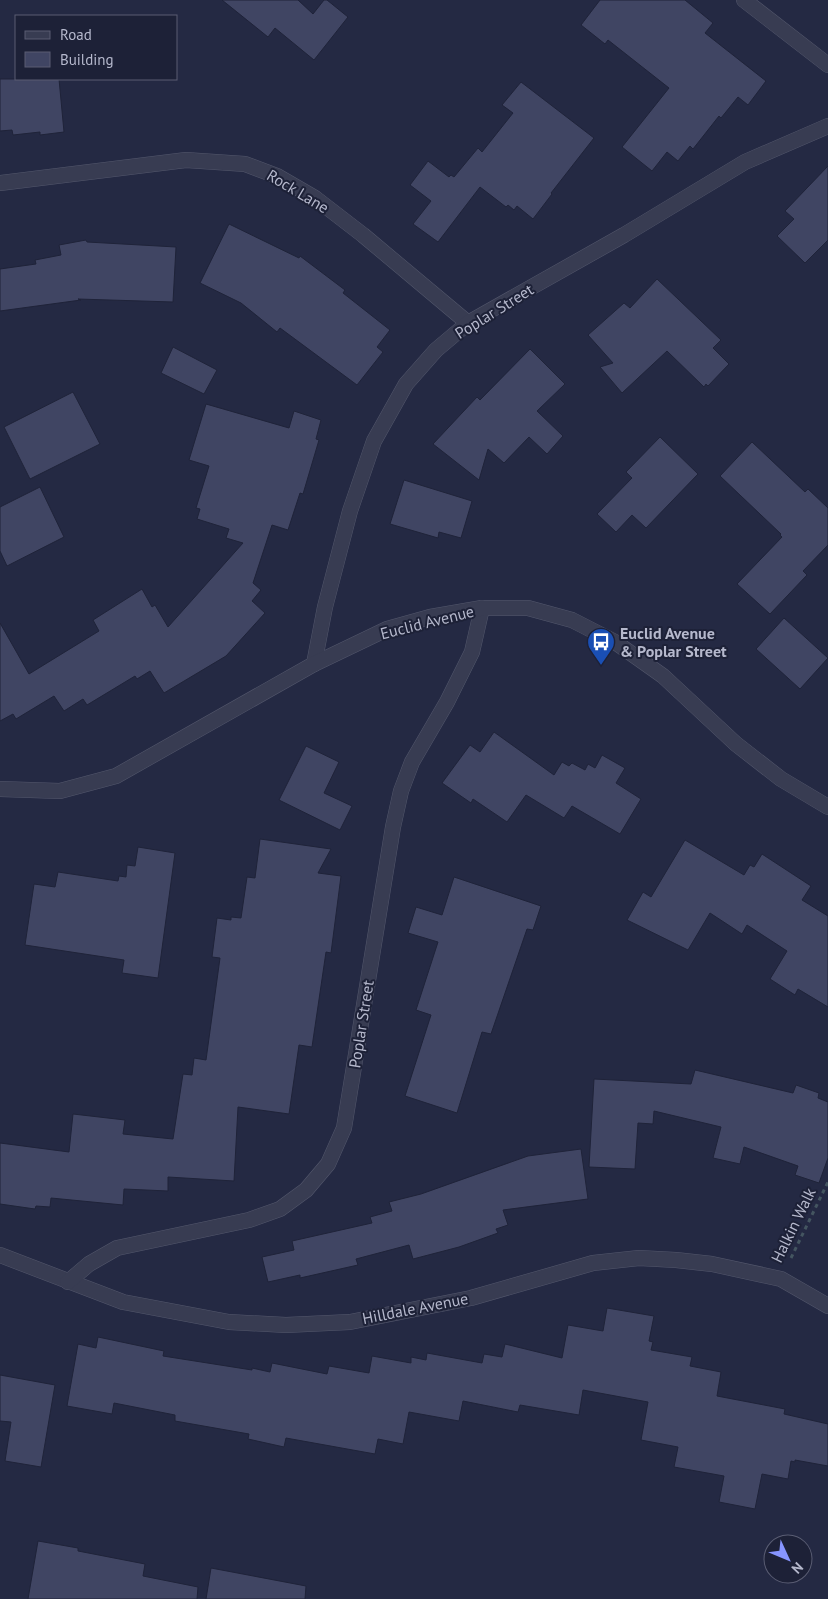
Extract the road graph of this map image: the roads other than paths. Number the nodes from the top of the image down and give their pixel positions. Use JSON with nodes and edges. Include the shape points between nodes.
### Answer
{"nodes":[{"id":1,"x":744,"y":0,"type":"edge"},
{"id":2,"x":828,"y":65,"type":"edge"},
{"id":3,"x":828,"y":126,"type":"edge"},
{"id":4,"x":0,"y":182,"type":"edge"},
{"id":5,"x":468,"y":323,"type":"junction"},
{"id":6,"x":482,"y":608,"type":"junction"},
{"id":7,"x":314,"y":664,"type":"junction"},
{"id":8,"x":0,"y":789,"type":"edge"},
{"id":9,"x":828,"y":806,"type":"edge"},
{"id":10,"x":0,"y":1255,"type":"edge"},
{"id":11,"x":68,"y":1282,"type":"junction"},
{"id":12,"x":828,"y":1306,"type":"edge"}],
"edges":[{"from":1,"to":2,"type":"street"},
{"from":3,"to":5,"type":"street","name":"Poplar Street","via":[[745,162]]},
{"from":4,"to":5,"type":"street","name":"Rock Lane","via":[[186,160],[245,164],[277,176],[315,198]]},
{"from":5,"to":7,"type":"street","name":"Poplar Street","via":[[436,350],[406,384],[374,441],[350,511]]},
{"from":6,"to":7,"type":"street","name":"Euclid Avenue","via":[[387,628]]},
{"from":6,"to":9,"type":"street","name":"Euclid Avenue","via":[[528,608],[572,620],[615,642],[663,676],[736,744],[781,779]]},
{"from":6,"to":11,"type":"street","name":"Poplar Street","via":[[472,652],[412,762],[401,791],[344,1128],[328,1164],[306,1190],[280,1209],[249,1220],[117,1248],[89,1264]]},
{"from":7,"to":8,"type":"street","name":"Euclid Avenue","via":[[116,776],[60,792]]},
{"from":10,"to":11,"type":"street","name":"Hilldale Avenue"},
{"from":11,"to":12,"type":"street","name":"Hilldale Avenue","via":[[123,1302],[178,1313],[229,1322],[286,1325],[350,1322],[471,1298],[593,1263],[639,1258],[712,1264],[781,1279]]}]}
